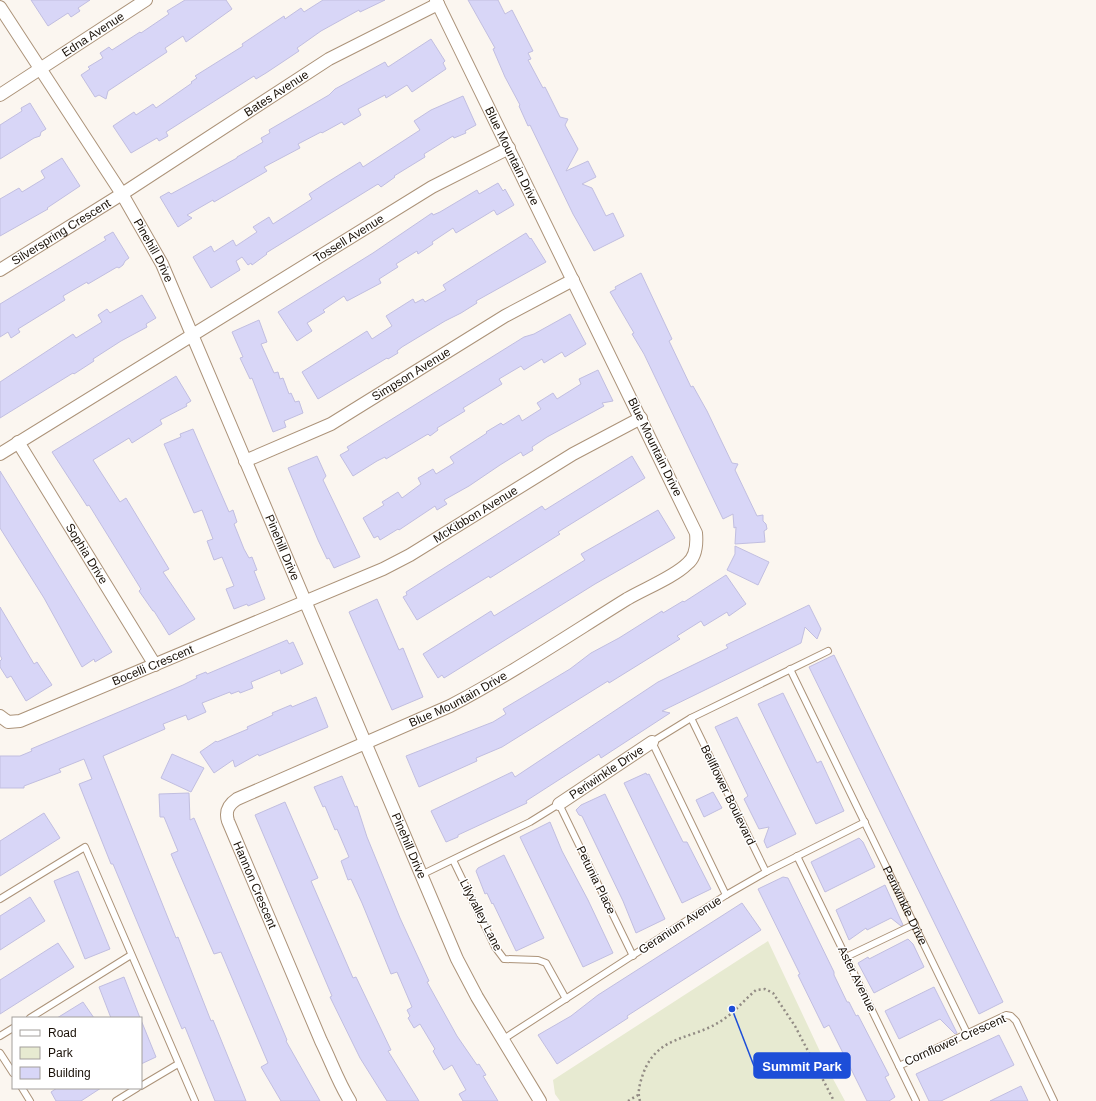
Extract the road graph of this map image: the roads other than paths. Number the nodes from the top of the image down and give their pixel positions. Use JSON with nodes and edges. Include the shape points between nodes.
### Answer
{"nodes":[{"id":1,"x":146,"y":0,"type":"edge"},
{"id":2,"x":437,"y":2,"type":"edge"},
{"id":3,"x":0,"y":7,"type":"edge"},
{"id":4,"x":40,"y":69,"type":"junction"},
{"id":5,"x":0,"y":95,"type":"edge"},
{"id":6,"x":509,"y":148,"type":"junction"},
{"id":7,"x":122,"y":194,"type":"junction"},
{"id":8,"x":0,"y":270,"type":"edge"},
{"id":9,"x":573,"y":280,"type":"junction"},
{"id":10,"x":192,"y":335,"type":"junction"},
{"id":11,"x":641,"y":418,"type":"junction"},
{"id":12,"x":18,"y":442,"type":"junction"},
{"id":13,"x":0,"y":454,"type":"edge"},
{"id":14,"x":245,"y":461,"type":"junction"},
{"id":15,"x":305,"y":601,"type":"junction"},
{"id":16,"x":828,"y":651,"type":"dead end"},
{"id":17,"x":155,"y":665,"type":"junction"},
{"id":18,"x":790,"y":669,"type":"junction"},
{"id":19,"x":0,"y":716,"type":"edge"},
{"id":20,"x":691,"y":718,"type":"junction"},
{"id":21,"x":365,"y":742,"type":"junction"},
{"id":22,"x":652,"y":742,"type":"junction"},
{"id":23,"x":559,"y":804,"type":"junction"},
{"id":24,"x":865,"y":822,"type":"junction"},
{"id":25,"x":797,"y":856,"type":"junction"},
{"id":26,"x":453,"y":860,"type":"junction"},
{"id":27,"x":766,"y":872,"type":"junction"},
{"id":28,"x":421,"y":875,"type":"junction"},
{"id":29,"x":726,"y":895,"type":"junction"},
{"id":30,"x":0,"y":899,"type":"edge"},
{"id":31,"x":914,"y":924,"type":"junction"},
{"id":32,"x":131,"y":955,"type":"junction"},
{"id":33,"x":633,"y":956,"type":"junction"},
{"id":34,"x":846,"y":957,"type":"junction"},
{"id":35,"x":566,"y":999,"type":"junction"},
{"id":36,"x":32,"y":1017,"type":"edge"},
{"id":37,"x":12,"y":1029,"type":"edge"},
{"id":38,"x":968,"y":1033,"type":"junction"},
{"id":39,"x":0,"y":1036,"type":"edge"},
{"id":40,"x":502,"y":1040,"type":"junction"},
{"id":41,"x":0,"y":1052,"type":"edge"},
{"id":42,"x":178,"y":1064,"type":"junction"},
{"id":43,"x":899,"y":1066,"type":"junction"},
{"id":44,"x":12,"y":1071,"type":"edge"},
{"id":45,"x":142,"y":1085,"type":"edge"},
{"id":46,"x":23,"y":1089,"type":"edge"},
{"id":47,"x":136,"y":1089,"type":"edge"},
{"id":48,"x":30,"y":1101,"type":"edge"},
{"id":49,"x":116,"y":1101,"type":"edge"},
{"id":50,"x":195,"y":1101,"type":"edge"},
{"id":51,"x":350,"y":1101,"type":"edge"},
{"id":52,"x":540,"y":1101,"type":"edge"},
{"id":53,"x":916,"y":1101,"type":"edge"},
{"id":54,"x":1054,"y":1101,"type":"edge"}],
"edges":[{"from":1,"to":4,"type":"street","name":"Edna Avenue"},
{"from":2,"to":6,"type":"street","name":"Blue Mountain Drive"},
{"from":2,"to":7,"type":"street","name":"Bates Avenue","via":[[329,59]]},
{"from":3,"to":4,"type":"street","name":"Pinehill Drive"},
{"from":4,"to":5,"type":"street"},
{"from":4,"to":7,"type":"street","name":"Pinehill Drive"},
{"from":6,"to":9,"type":"street","name":"Blue Mountain Drive"},
{"from":6,"to":10,"type":"street","name":"Tossell Avenue","via":[[432,186]]},
{"from":7,"to":8,"type":"street","name":"Silverspring Crescent"},
{"from":7,"to":10,"type":"street","name":"Pinehill Drive","via":[[162,264]]},
{"from":9,"to":11,"type":"street","name":"Blue Mountain Drive"},
{"from":9,"to":14,"type":"street","name":"Simpson Avenue","via":[[505,316],[331,424]]},
{"from":10,"to":12,"type":"street"},
{"from":10,"to":14,"type":"street","name":"Pinehill Drive"},
{"from":11,"to":15,"type":"street","name":"McKibbon Avenue","via":[[573,454],[397,562]]},
{"from":11,"to":21,"type":"street","name":"Blue Mountain Drive","via":[[696,533],[696,549],[689,563],[480,690],[450,706]]},
{"from":12,"to":13,"type":"street"},
{"from":12,"to":17,"type":"street","name":"Sophia Drive"},
{"from":14,"to":15,"type":"street","name":"Pinehill Drive"},
{"from":15,"to":17,"type":"street","name":"Bocelli Crescent"},
{"from":15,"to":21,"type":"street","name":"Pinehill Drive"},
{"from":16,"to":18,"type":"lane","name":"Periwinkle Drive"},
{"from":17,"to":19,"type":"street","name":"Bocelli Crescent","via":[[17,722],[6,722]]},
{"from":18,"to":20,"type":"lane","name":"Periwinkle Drive"},
{"from":18,"to":24,"type":"lane","name":"Periwinkle Drive"},
{"from":20,"to":22,"type":"lane","name":"Periwinkle Drive"},
{"from":20,"to":27,"type":"lane","name":"Bellflower Boulevard"},
{"from":21,"to":28,"type":"street","name":"Pinehill Drive"},
{"from":21,"to":51,"type":"street","name":"Hannon Crescent","via":[[237,799],[229,805],[226,815],[333,1063],[340,1085]]},
{"from":22,"to":23,"type":"street","name":"Periwinkle Drive"},
{"from":22,"to":29,"type":"lane"},
{"from":23,"to":26,"type":"lane","name":"Periwinkle Drive","via":[[530,822]]},
{"from":23,"to":33,"type":"lane","name":"Petunia Place"},
{"from":24,"to":25,"type":"lane","name":"Geranium Avenue"},
{"from":24,"to":31,"type":"lane","name":"Periwinkle Drive"},
{"from":25,"to":27,"type":"lane","name":"Geranium Avenue"},
{"from":25,"to":34,"type":"lane","name":"Aster Avenue"},
{"from":26,"to":28,"type":"lane","name":"Periwinkle Drive"},
{"from":26,"to":35,"type":"lane","name":"Lilyvalley Lane","via":[[501,955],[509,960],[538,960],[546,964]]},
{"from":27,"to":29,"type":"lane","name":"Geranium Avenue"},
{"from":28,"to":40,"type":"street","name":"Pinehill Drive","via":[[468,983]]},
{"from":29,"to":33,"type":"lane","name":"Geranium Avenue"},
{"from":30,"to":32,"type":"lane","via":[[85,847]]},
{"from":31,"to":34,"type":"lane"},
{"from":31,"to":38,"type":"lane","name":"Periwinkle Drive"},
{"from":32,"to":36,"type":"lane"},
{"from":32,"to":42,"type":"lane"},
{"from":33,"to":35,"type":"lane","name":"Geranium Avenue"},
{"from":34,"to":43,"type":"lane","name":"Aster Avenue"},
{"from":35,"to":40,"type":"lane","name":"Geranium Avenue"},
{"from":37,"to":39,"type":"lane"},
{"from":38,"to":43,"type":"lane","name":"Cornflower Crescent"},
{"from":38,"to":54,"type":"lane","name":"Cornflower Crescent","via":[[1006,1015],[1011,1016],[1016,1021]]},
{"from":40,"to":52,"type":"street","name":"Pinehill Drive"},
{"from":41,"to":44,"type":"lane"},
{"from":42,"to":45,"type":"lane"},
{"from":42,"to":50,"type":"lane"},
{"from":43,"to":53,"type":"lane","name":"Aster Avenue"},
{"from":46,"to":48,"type":"lane"},
{"from":47,"to":49,"type":"lane"}]}
